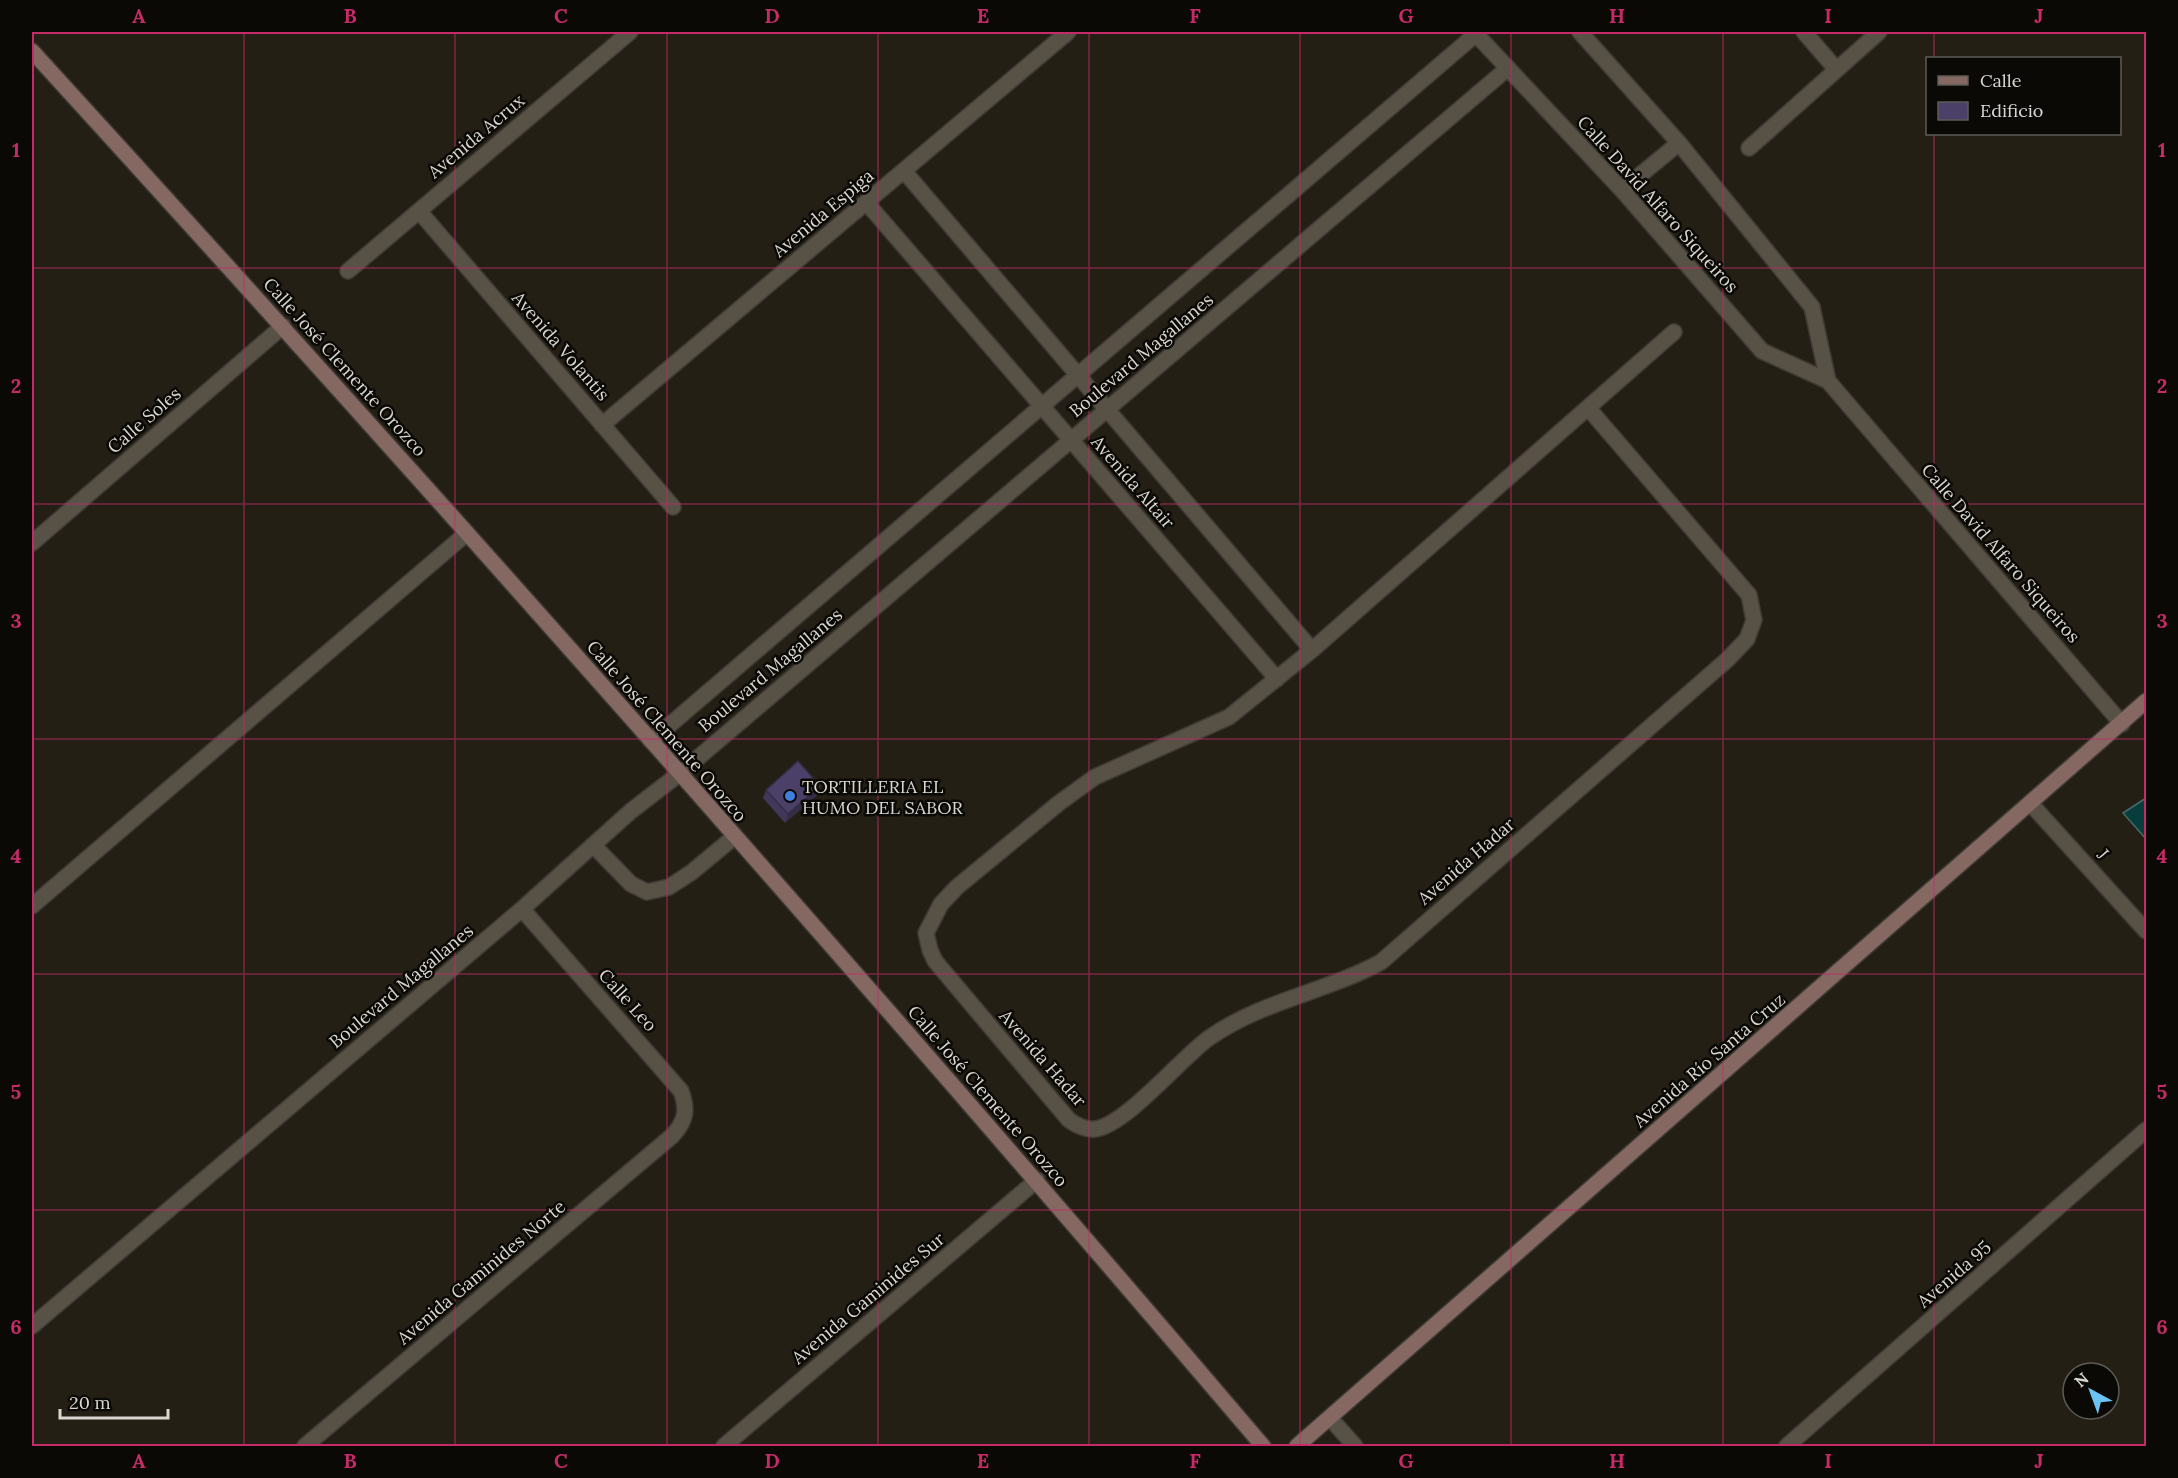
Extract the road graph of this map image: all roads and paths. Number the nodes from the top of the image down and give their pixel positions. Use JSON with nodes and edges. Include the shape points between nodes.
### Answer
{"nodes":[{"id":1,"x":630,"y":32,"type":"edge"},
{"id":2,"x":1068,"y":32,"type":"edge"},
{"id":3,"x":1580,"y":32,"type":"edge"},
{"id":4,"x":1804,"y":32,"type":"edge"},
{"id":5,"x":1879,"y":32,"type":"edge"},
{"id":6,"x":1475,"y":33,"type":"edge"},
{"id":7,"x":32,"y":51,"type":"edge"},
{"id":8,"x":1508,"y":68,"type":"junction"},
{"id":9,"x":1836,"y":69,"type":"junction"},
{"id":10,"x":1679,"y":143,"type":"junction"},
{"id":11,"x":1749,"y":148,"type":"dead end"},
{"id":12,"x":904,"y":171,"type":"junction"},
{"id":13,"x":1622,"y":190,"type":"junction"},
{"id":14,"x":866,"y":202,"type":"junction"},
{"id":15,"x":419,"y":211,"type":"junction"},
{"id":16,"x":348,"y":271,"type":"dead end"},
{"id":17,"x":283,"y":326,"type":"junction"},
{"id":18,"x":1674,"y":332,"type":"dead end"},
{"id":19,"x":1078,"y":374,"type":"junction"},
{"id":20,"x":1828,"y":381,"type":"junction"},
{"id":21,"x":1041,"y":406,"type":"junction"},
{"id":22,"x":1107,"y":409,"type":"junction"},
{"id":23,"x":1589,"y":409,"type":"junction"},
{"id":24,"x":602,"y":425,"type":"junction"},
{"id":25,"x":1071,"y":440,"type":"junction"},
{"id":26,"x":673,"y":507,"type":"dead end"},
{"id":27,"x":466,"y":533,"type":"junction"},
{"id":28,"x":32,"y":543,"type":"edge"},
{"id":29,"x":1312,"y":650,"type":"junction"},
{"id":30,"x":1277,"y":679,"type":"junction"},
{"id":31,"x":2146,"y":701,"type":"edge"},
{"id":32,"x":2122,"y":724,"type":"junction"},
{"id":33,"x":651,"y":741,"type":"junction"},
{"id":34,"x":679,"y":774,"type":"junction"},
{"id":35,"x":2031,"y":804,"type":"junction"},
{"id":36,"x":734,"y":837,"type":"junction"},
{"id":37,"x":593,"y":845,"type":"junction"},
{"id":38,"x":32,"y":906,"type":"edge"},
{"id":39,"x":522,"y":909,"type":"junction"},
{"id":40,"x":2146,"y":931,"type":"edge"},
{"id":41,"x":682,"y":1125,"type":"joint"},
{"id":42,"x":2146,"y":1130,"type":"edge"},
{"id":43,"x":1037,"y":1180,"type":"junction"},
{"id":44,"x":32,"y":1326,"type":"edge"},
{"id":45,"x":1330,"y":1418,"type":"junction"},
{"id":46,"x":305,"y":1446,"type":"edge"},
{"id":47,"x":724,"y":1446,"type":"edge"},
{"id":48,"x":1263,"y":1446,"type":"edge"},
{"id":49,"x":1297,"y":1446,"type":"edge"},
{"id":50,"x":1355,"y":1446,"type":"edge"},
{"id":51,"x":1787,"y":1446,"type":"edge"}],
"edges":[{"from":1,"to":15,"type":"street","name":"Avenida Acrux"},
{"from":2,"to":12,"type":"street","name":"Avenida Espiga"},
{"from":3,"to":10,"type":"street","name":"Calle David Alfaro Siqueiros"},
{"from":4,"to":9,"type":"street"},
{"from":5,"to":9,"type":"street"},
{"from":6,"to":8,"type":"street","name":"Calle David Alfaro Siqueiros"},
{"from":6,"to":19,"type":"street","name":"Boulevard Magallanes"},
{"from":7,"to":17,"type":"street","name":"Calle José Clemente Orozco"},
{"from":8,"to":13,"type":"street","name":"Calle David Alfaro Siqueiros"},
{"from":8,"to":22,"type":"street","name":"Boulevard Magallanes"},
{"from":9,"to":11,"type":"street"},
{"from":10,"to":13,"type":"street"},
{"from":10,"to":20,"type":"street","name":"Calle David Alfaro Siqueiros","via":[[1812,307]]},
{"from":12,"to":14,"type":"street","name":"Avenida Espiga"},
{"from":12,"to":19,"type":"street","name":"Avenida Altair"},
{"from":13,"to":20,"type":"street","name":"Calle David Alfaro Siqueiros","via":[[1762,351]]},
{"from":14,"to":21,"type":"street","name":"Avenida Altair"},
{"from":14,"to":24,"type":"street","name":"Avenida Espiga"},
{"from":15,"to":16,"type":"street","name":"Avenida Acrux"},
{"from":15,"to":24,"type":"street","name":"Avenida Volantis"},
{"from":17,"to":27,"type":"street","name":"Calle José Clemente Orozco"},
{"from":17,"to":28,"type":"street","name":"Calle Soles"},
{"from":18,"to":23,"type":"street","name":"Avenida Hadar"},
{"from":19,"to":21,"type":"street","name":"Boulevard Magallanes"},
{"from":19,"to":22,"type":"street","name":"Avenida Altair"},
{"from":20,"to":32,"type":"street","name":"Calle David Alfaro Siqueiros"},
{"from":21,"to":25,"type":"street","name":"Avenida Altair"},
{"from":21,"to":33,"type":"street","name":"Boulevard Magallanes"},
{"from":22,"to":25,"type":"street","name":"Boulevard Magallanes"},
{"from":22,"to":29,"type":"street","name":"Avenida Altair"},
{"from":23,"to":29,"type":"street","name":"Avenida Hadar"},
{"from":23,"to":30,"type":"street","name":"Avenida Hadar","via":[[1749,595],[1754,620],[1747,639],[1381,962],[1354,976],[1248,1014],[1209,1038],[1121,1116],[1094,1129],[1078,1126],[935,961],[926,933],[932,918],[957,887],[1095,777],[1229,717]]},
{"from":24,"to":26,"type":"street","name":"Avenida Volantis"},
{"from":25,"to":30,"type":"street","name":"Avenida Altair"},
{"from":25,"to":34,"type":"street","name":"Boulevard Magallanes"},
{"from":27,"to":33,"type":"street","name":"Calle José Clemente Orozco"},
{"from":27,"to":38,"type":"street"},
{"from":29,"to":30,"type":"street","name":"Avenida Hadar"},
{"from":31,"to":32,"type":"street","name":"Avenida Río Santa Cruz"},
{"from":32,"to":35,"type":"street","name":"Avenida Río Santa Cruz"},
{"from":33,"to":34,"type":"street","name":"Calle José Clemente Orozco"},
{"from":34,"to":36,"type":"street","name":"Calle José Clemente Orozco"},
{"from":34,"to":37,"type":"street","name":"Boulevard Magallanes"},
{"from":35,"to":40,"type":"street","name":"J"},
{"from":35,"to":45,"type":"street","name":"Avenida Río Santa Cruz"},
{"from":36,"to":37,"type":"street","via":[[669,887],[647,892],[631,884]]},
{"from":36,"to":43,"type":"street","name":"Calle José Clemente Orozco"},
{"from":37,"to":39,"type":"street","name":"Boulevard Magallanes"},
{"from":39,"to":41,"type":"street","name":"Calle Leo","via":[[681,1091],[686,1115]]},
{"from":39,"to":44,"type":"street","name":"Boulevard Magallanes"},
{"from":41,"to":46,"type":"street","name":"Avenida Gaminides Norte"},
{"from":42,"to":51,"type":"street","name":"Avenida 95"},
{"from":43,"to":47,"type":"street","name":"Avenida Gaminides Sur"},
{"from":43,"to":48,"type":"street","name":"Calle José Clemente Orozco"},
{"from":45,"to":49,"type":"street","name":"Avenida Río Santa Cruz"},
{"from":45,"to":50,"type":"street"}]}
